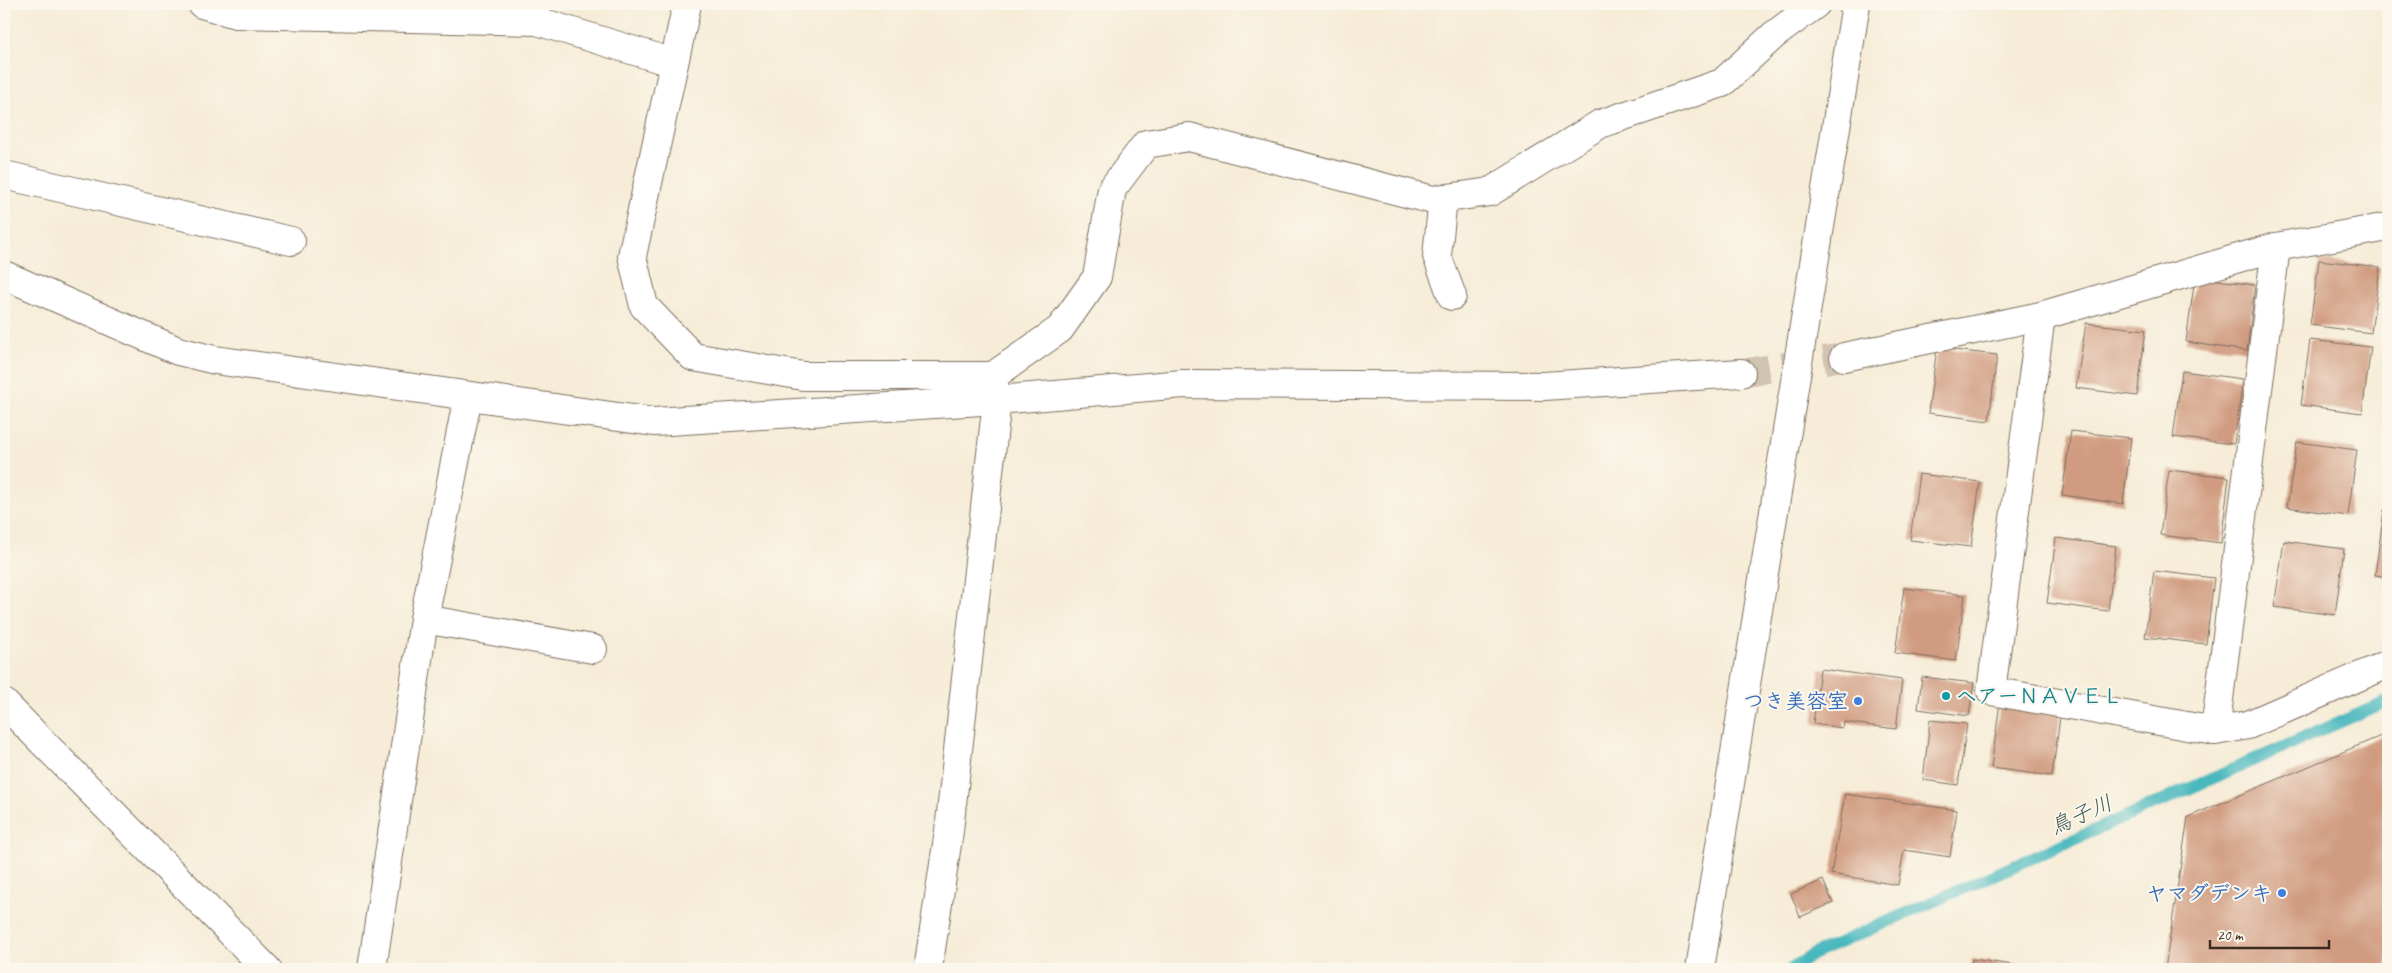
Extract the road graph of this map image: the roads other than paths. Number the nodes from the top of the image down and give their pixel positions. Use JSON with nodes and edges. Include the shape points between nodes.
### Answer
{"nodes":[{"id":1,"x":202,"y":4,"type":"edge"},
{"id":2,"x":687,"y":4,"type":"edge"},
{"id":3,"x":1816,"y":4,"type":"edge"},
{"id":4,"x":1856,"y":4,"type":"edge"},
{"id":5,"x":674,"y":62,"type":"junction"},
{"id":6,"x":4,"y":174,"type":"edge"},
{"id":7,"x":1443,"y":198,"type":"junction"},
{"id":8,"x":2388,"y":227,"type":"edge"},
{"id":9,"x":291,"y":242,"type":"dead end"},
{"id":10,"x":2276,"y":247,"type":"junction"},
{"id":11,"x":4,"y":275,"type":"edge"},
{"id":12,"x":1452,"y":296,"type":"dead end"},
{"id":13,"x":2041,"y":316,"type":"junction"},
{"id":14,"x":1844,"y":357,"type":"tunnel mouth"},
{"id":15,"x":1741,"y":373,"type":"tunnel mouth"},
{"id":16,"x":995,"y":388,"type":"junction"},
{"id":17,"x":468,"y":396,"type":"junction"},
{"id":18,"x":424,"y":619,"type":"junction"},
{"id":19,"x":594,"y":649,"type":"dead end"},
{"id":20,"x":2388,"y":664,"type":"edge"},
{"id":21,"x":4,"y":703,"type":"edge"},
{"id":22,"x":2215,"y":731,"type":"junction"},
{"id":23,"x":1701,"y":962,"type":"edge"},
{"id":24,"x":268,"y":969,"type":"edge"},
{"id":25,"x":372,"y":969,"type":"edge"},
{"id":26,"x":928,"y":969,"type":"edge"}],
"edges":[{"from":1,"to":5,"type":"street","via":[[236,14],[537,21]]},
{"from":2,"to":5,"type":"street"},
{"from":3,"to":7,"type":"street","via":[[1774,35],[1722,83],[1600,124],[1490,192]]},
{"from":4,"to":23,"type":"street"},
{"from":5,"to":16,"type":"street","via":[[632,256],[644,306],[693,357],[803,376]]},
{"from":6,"to":9,"type":"street"},
{"from":7,"to":12,"type":"street","via":[[1437,256]]},
{"from":7,"to":16,"type":"street","via":[[1433,200],[1189,137],[1146,144],[1112,189],[1097,277],[1060,329]]},
{"from":8,"to":10,"type":"street"},
{"from":10,"to":13,"type":"street"},
{"from":10,"to":22,"type":"street"},
{"from":11,"to":17,"type":"street","via":[[178,351],[215,360]]},
{"from":13,"to":14,"type":"street"},
{"from":13,"to":22,"type":"street","via":[[1991,691]]},
{"from":15,"to":16,"type":"street","via":[[1544,386],[1183,384]]},
{"from":16,"to":17,"type":"street","via":[[654,422]]},
{"from":16,"to":26,"type":"street","via":[[949,831]]},
{"from":17,"to":18,"type":"street"},
{"from":18,"to":19,"type":"street"},
{"from":18,"to":25,"type":"street"},
{"from":20,"to":22,"type":"street","via":[[2248,726]]},
{"from":21,"to":24,"type":"street"}]}
